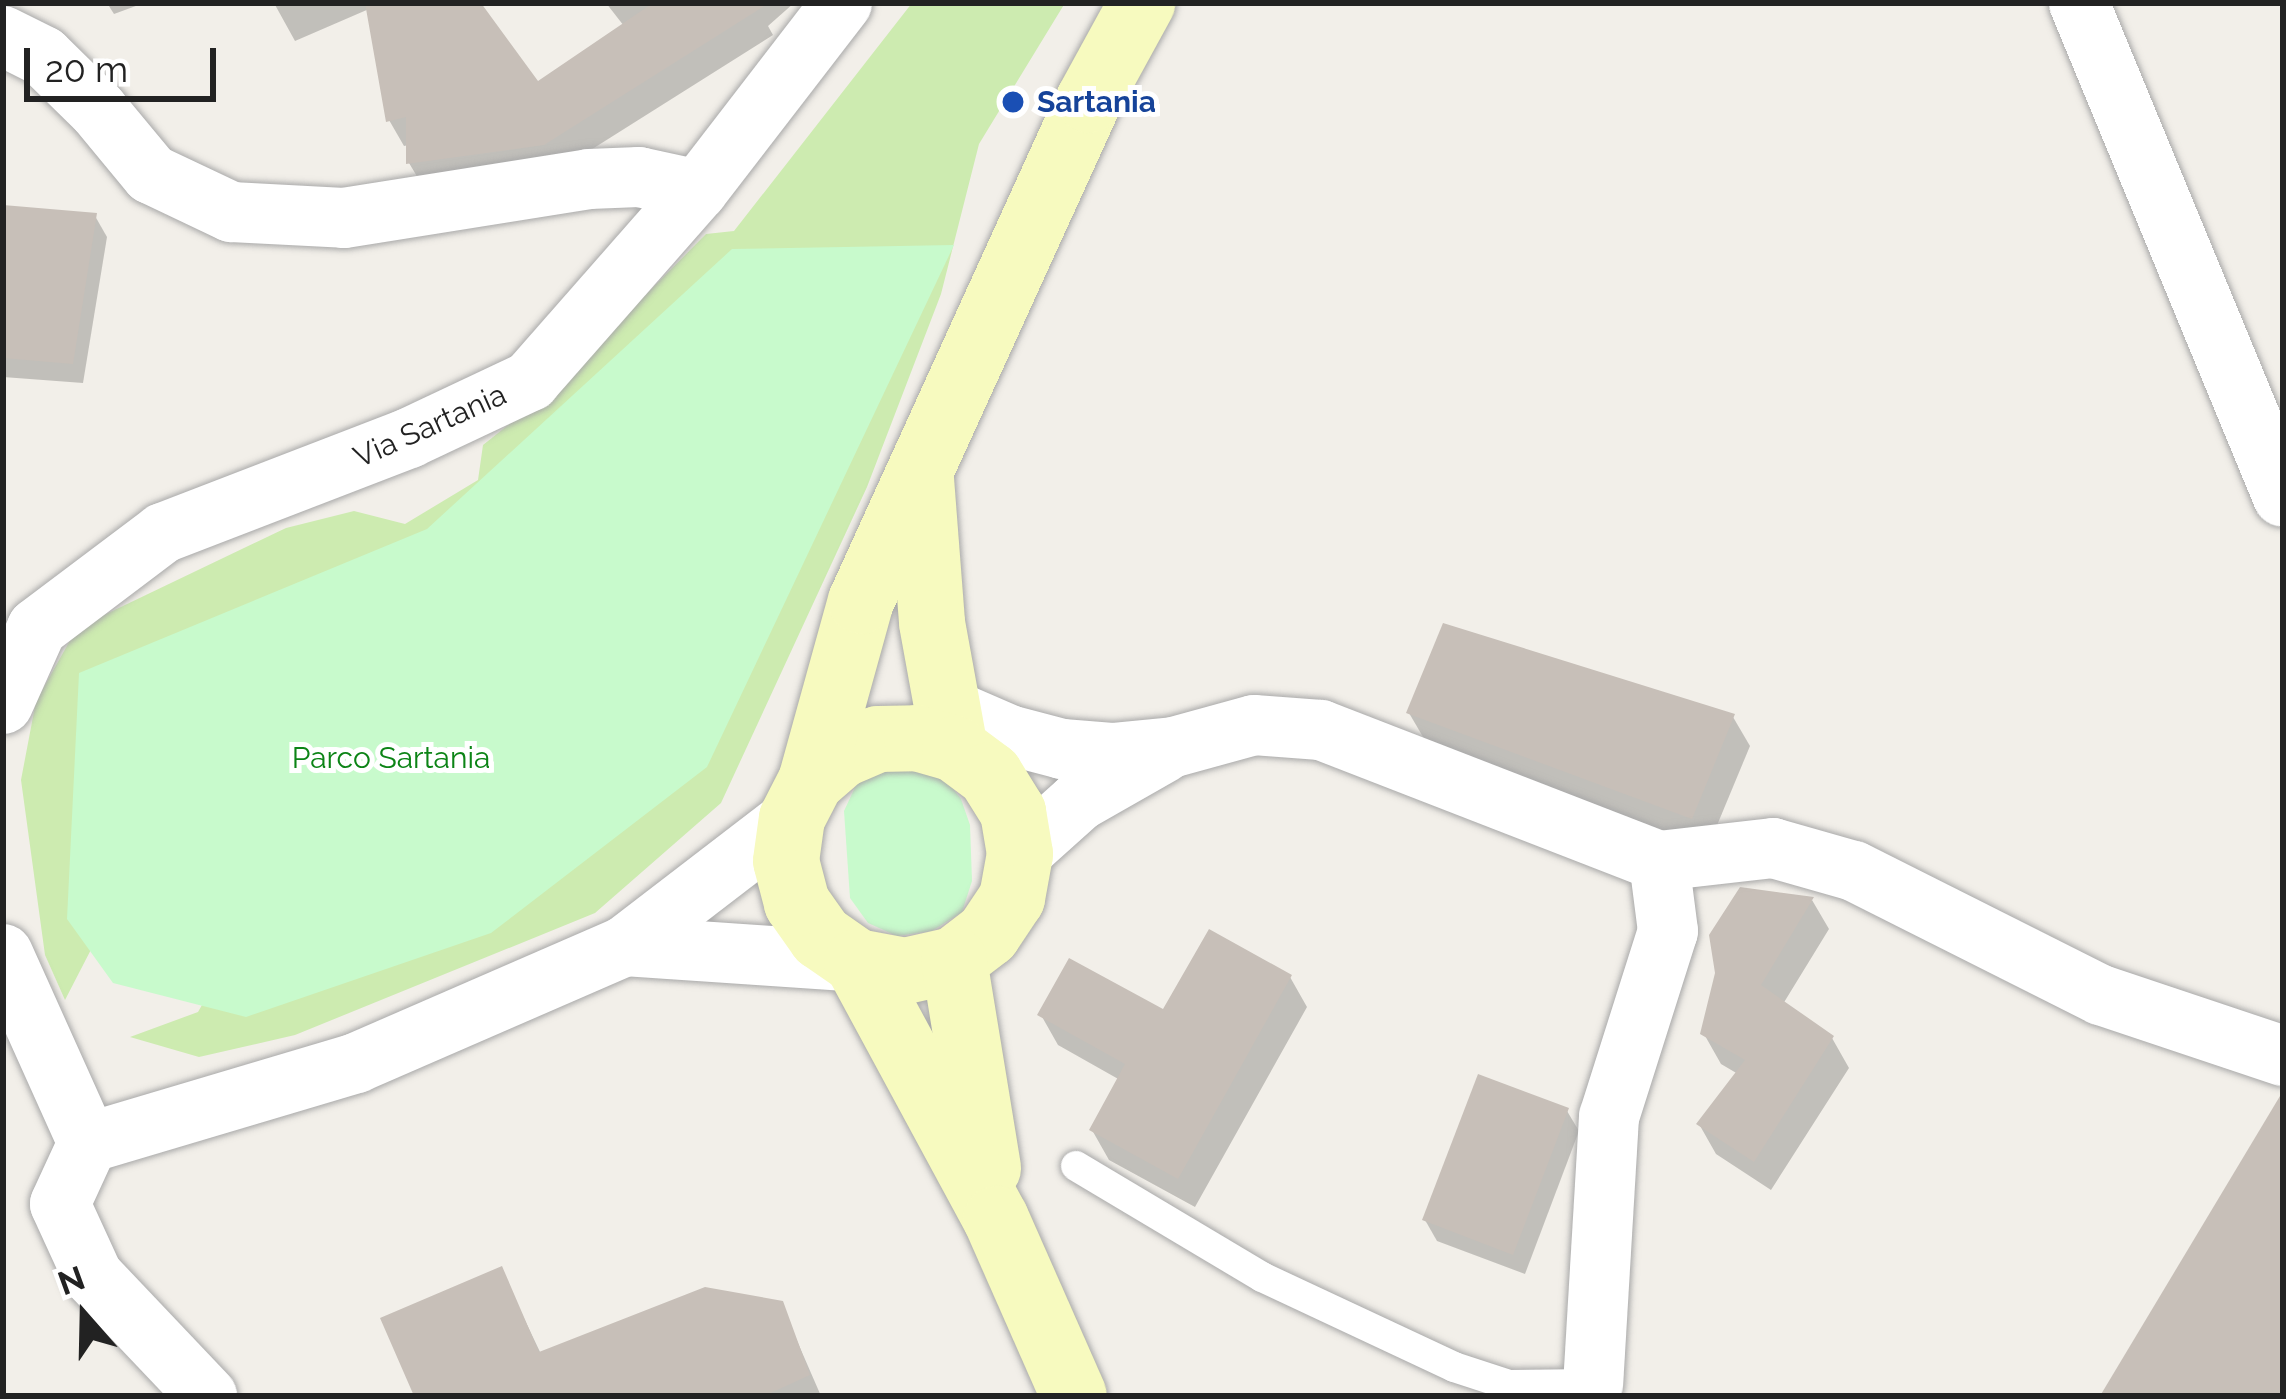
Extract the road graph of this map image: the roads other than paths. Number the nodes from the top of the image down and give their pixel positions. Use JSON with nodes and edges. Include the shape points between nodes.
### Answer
{"nodes":[{"id":1,"x":842,"y":3,"type":"edge"},
{"id":2,"x":1142,"y":3,"type":"edge"},
{"id":3,"x":2079,"y":3,"type":"edge"},
{"id":4,"x":3,"y":36,"type":"edge"},
{"id":5,"x":698,"y":190,"type":"junction"},
{"id":6,"x":920,"y":471,"type":"junction"},
{"id":7,"x":2283,"y":497,"type":"edge"},
{"id":8,"x":3,"y":704,"type":"edge"},
{"id":9,"x":951,"y":729,"type":"junction"},
{"id":10,"x":1174,"y":747,"type":"junction"},
{"id":11,"x":801,"y":799,"type":"junction"},
{"id":12,"x":1020,"y":854,"type":"junction"},
{"id":13,"x":1659,"y":861,"type":"junction"},
{"id":14,"x":625,"y":946,"type":"junction"},
{"id":15,"x":3,"y":953,"type":"edge"},
{"id":16,"x":954,"y":960,"type":"junction"},
{"id":17,"x":857,"y":962,"type":"junction"},
{"id":18,"x":2283,"y":1056,"type":"edge"},
{"id":19,"x":88,"y":1143,"type":"junction"},
{"id":20,"x":1076,"y":1166,"type":"dead end"},
{"id":21,"x":996,"y":1219,"type":"junction"},
{"id":22,"x":1601,"y":1390,"type":"edge"},
{"id":23,"x":207,"y":1396,"type":"edge"},
{"id":24,"x":1074,"y":1396,"type":"edge"}],
"edges":[{"from":1,"to":5,"type":"street","name":"Via Sartania"},
{"from":2,"to":6,"type":"street"},
{"from":3,"to":7,"type":"street"},
{"from":4,"to":5,"type":"street","via":[[43,56],[151,174],[231,212],[344,218],[622,178]]},
{"from":5,"to":8,"type":"street","name":"Via Sartania","via":[[530,382],[163,533],[37,628]]},
{"from":6,"to":9,"type":"street","via":[[932,623]]},
{"from":6,"to":11,"type":"street","via":[[861,602]]},
{"from":9,"to":10,"type":"street","via":[[1062,749]]},
{"from":9,"to":11,"type":"street","via":[[878,740],[841,755]]},
{"from":9,"to":12,"type":"street","via":[[1012,812]]},
{"from":10,"to":12,"type":"street","via":[[1106,782]]},
{"from":10,"to":13,"type":"street","via":[[1254,725],[1321,730]]},
{"from":11,"to":14,"type":"street"},
{"from":11,"to":17,"type":"street","via":[[786,861],[796,903],[821,937]]},
{"from":12,"to":16,"type":"street","via":[[1012,898],[988,934]]},
{"from":13,"to":18,"type":"street","via":[[1773,848],[1854,871],[2101,995]]},
{"from":13,"to":22,"type":"street","via":[[1668,931],[1609,1117]]},
{"from":14,"to":17,"type":"street"},
{"from":14,"to":19,"type":"street","via":[[356,1063]]},
{"from":15,"to":19,"type":"street"},
{"from":16,"to":17,"type":"street","via":[[905,970]]},
{"from":16,"to":21,"type":"street"},
{"from":17,"to":21,"type":"street"},
{"from":19,"to":23,"type":"street","via":[[60,1204],[93,1276]]},
{"from":20,"to":22,"type":"lane","via":[[1262,1277],[1454,1367],[1509,1385]]},
{"from":21,"to":24,"type":"street"}]}
